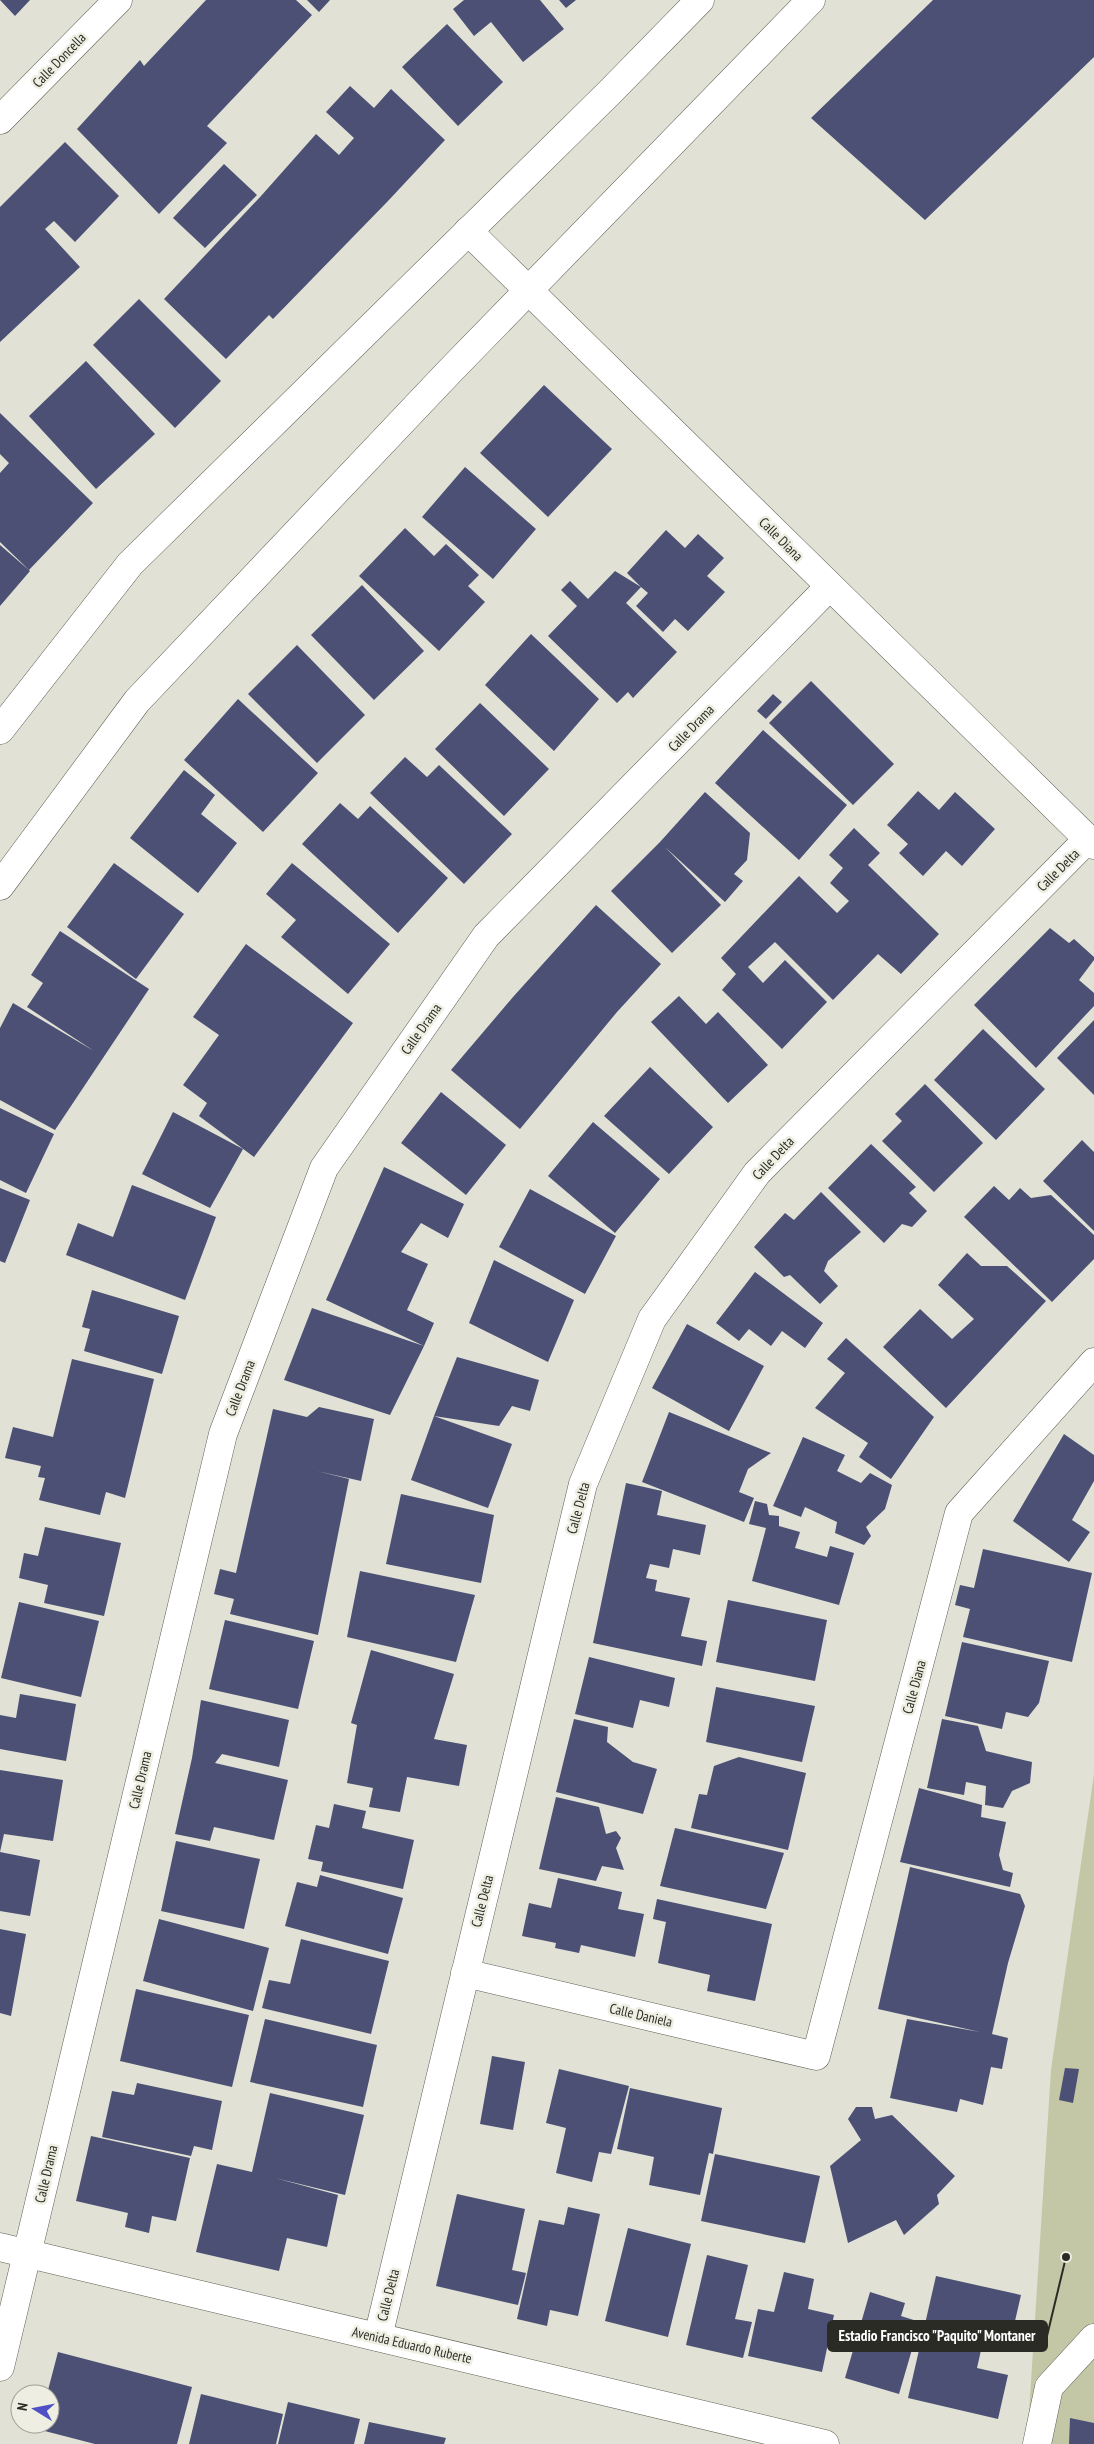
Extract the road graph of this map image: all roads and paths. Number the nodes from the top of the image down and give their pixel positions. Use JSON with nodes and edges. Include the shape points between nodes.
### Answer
{"nodes":[{"id":1,"x":118,"y":0,"type":"edge"},
{"id":2,"x":700,"y":0,"type":"edge"},
{"id":3,"x":811,"y":0,"type":"edge"},
{"id":4,"x":0,"y":120,"type":"edge"},
{"id":5,"x":468,"y":231,"type":"junction"},
{"id":6,"x":528,"y":290,"type":"junction"},
{"id":7,"x":829,"y":587,"type":"junction"},
{"id":8,"x":0,"y":730,"type":"edge"},
{"id":9,"x":1091,"y":842,"type":"edge"},
{"id":10,"x":0,"y":886,"type":"edge"},
{"id":11,"x":1094,"y":1362,"type":"edge"},
{"id":12,"x":465,"y":1973,"type":"junction"},
{"id":13,"x":816,"y":2056,"type":"joint"},
{"id":14,"x":0,"y":2246,"type":"edge"},
{"id":15,"x":27,"y":2253,"type":"junction"},
{"id":16,"x":378,"y":2337,"type":"junction"},
{"id":17,"x":1094,"y":2338,"type":"edge"},
{"id":18,"x":0,"y":2367,"type":"edge"},
{"id":19,"x":825,"y":2444,"type":"edge"},
{"id":20,"x":1037,"y":2444,"type":"edge"}],
"edges":[{"from":1,"to":4,"type":"street","name":"Calle Doncella"},
{"from":2,"to":5,"type":"street"},
{"from":3,"to":6,"type":"street"},
{"from":5,"to":6,"type":"street","name":"Calle Diana"},
{"from":5,"to":8,"type":"street","via":[[130,564]]},
{"from":6,"to":7,"type":"street","name":"Calle Diana"},
{"from":6,"to":10,"type":"street","via":[[137,701]]},
{"from":7,"to":9,"type":"street","name":"Calle Diana"},
{"from":7,"to":15,"type":"street","name":"Calle Drama","via":[[486,936],[324,1168],[223,1434]]},
{"from":9,"to":12,"type":"street","name":"Calle Delta","via":[[757,1173],[652,1319],[583,1484]]},
{"from":11,"to":13,"type":"street","name":"Calle Diana","via":[[959,1512]]},
{"from":12,"to":13,"type":"street","name":"Calle Daniela"},
{"from":12,"to":16,"type":"street","name":"Calle Delta"},
{"from":14,"to":15,"type":"street","name":"Avenida Eduardo Ruberte"},
{"from":15,"to":16,"type":"street","name":"Avenida Eduardo Ruberte"},
{"from":15,"to":18,"type":"street","name":"Calle Drama"},
{"from":16,"to":19,"type":"street","name":"Avenida Eduardo Ruberte"},
{"from":17,"to":20,"type":"street","via":[[1049,2387]]}]}
